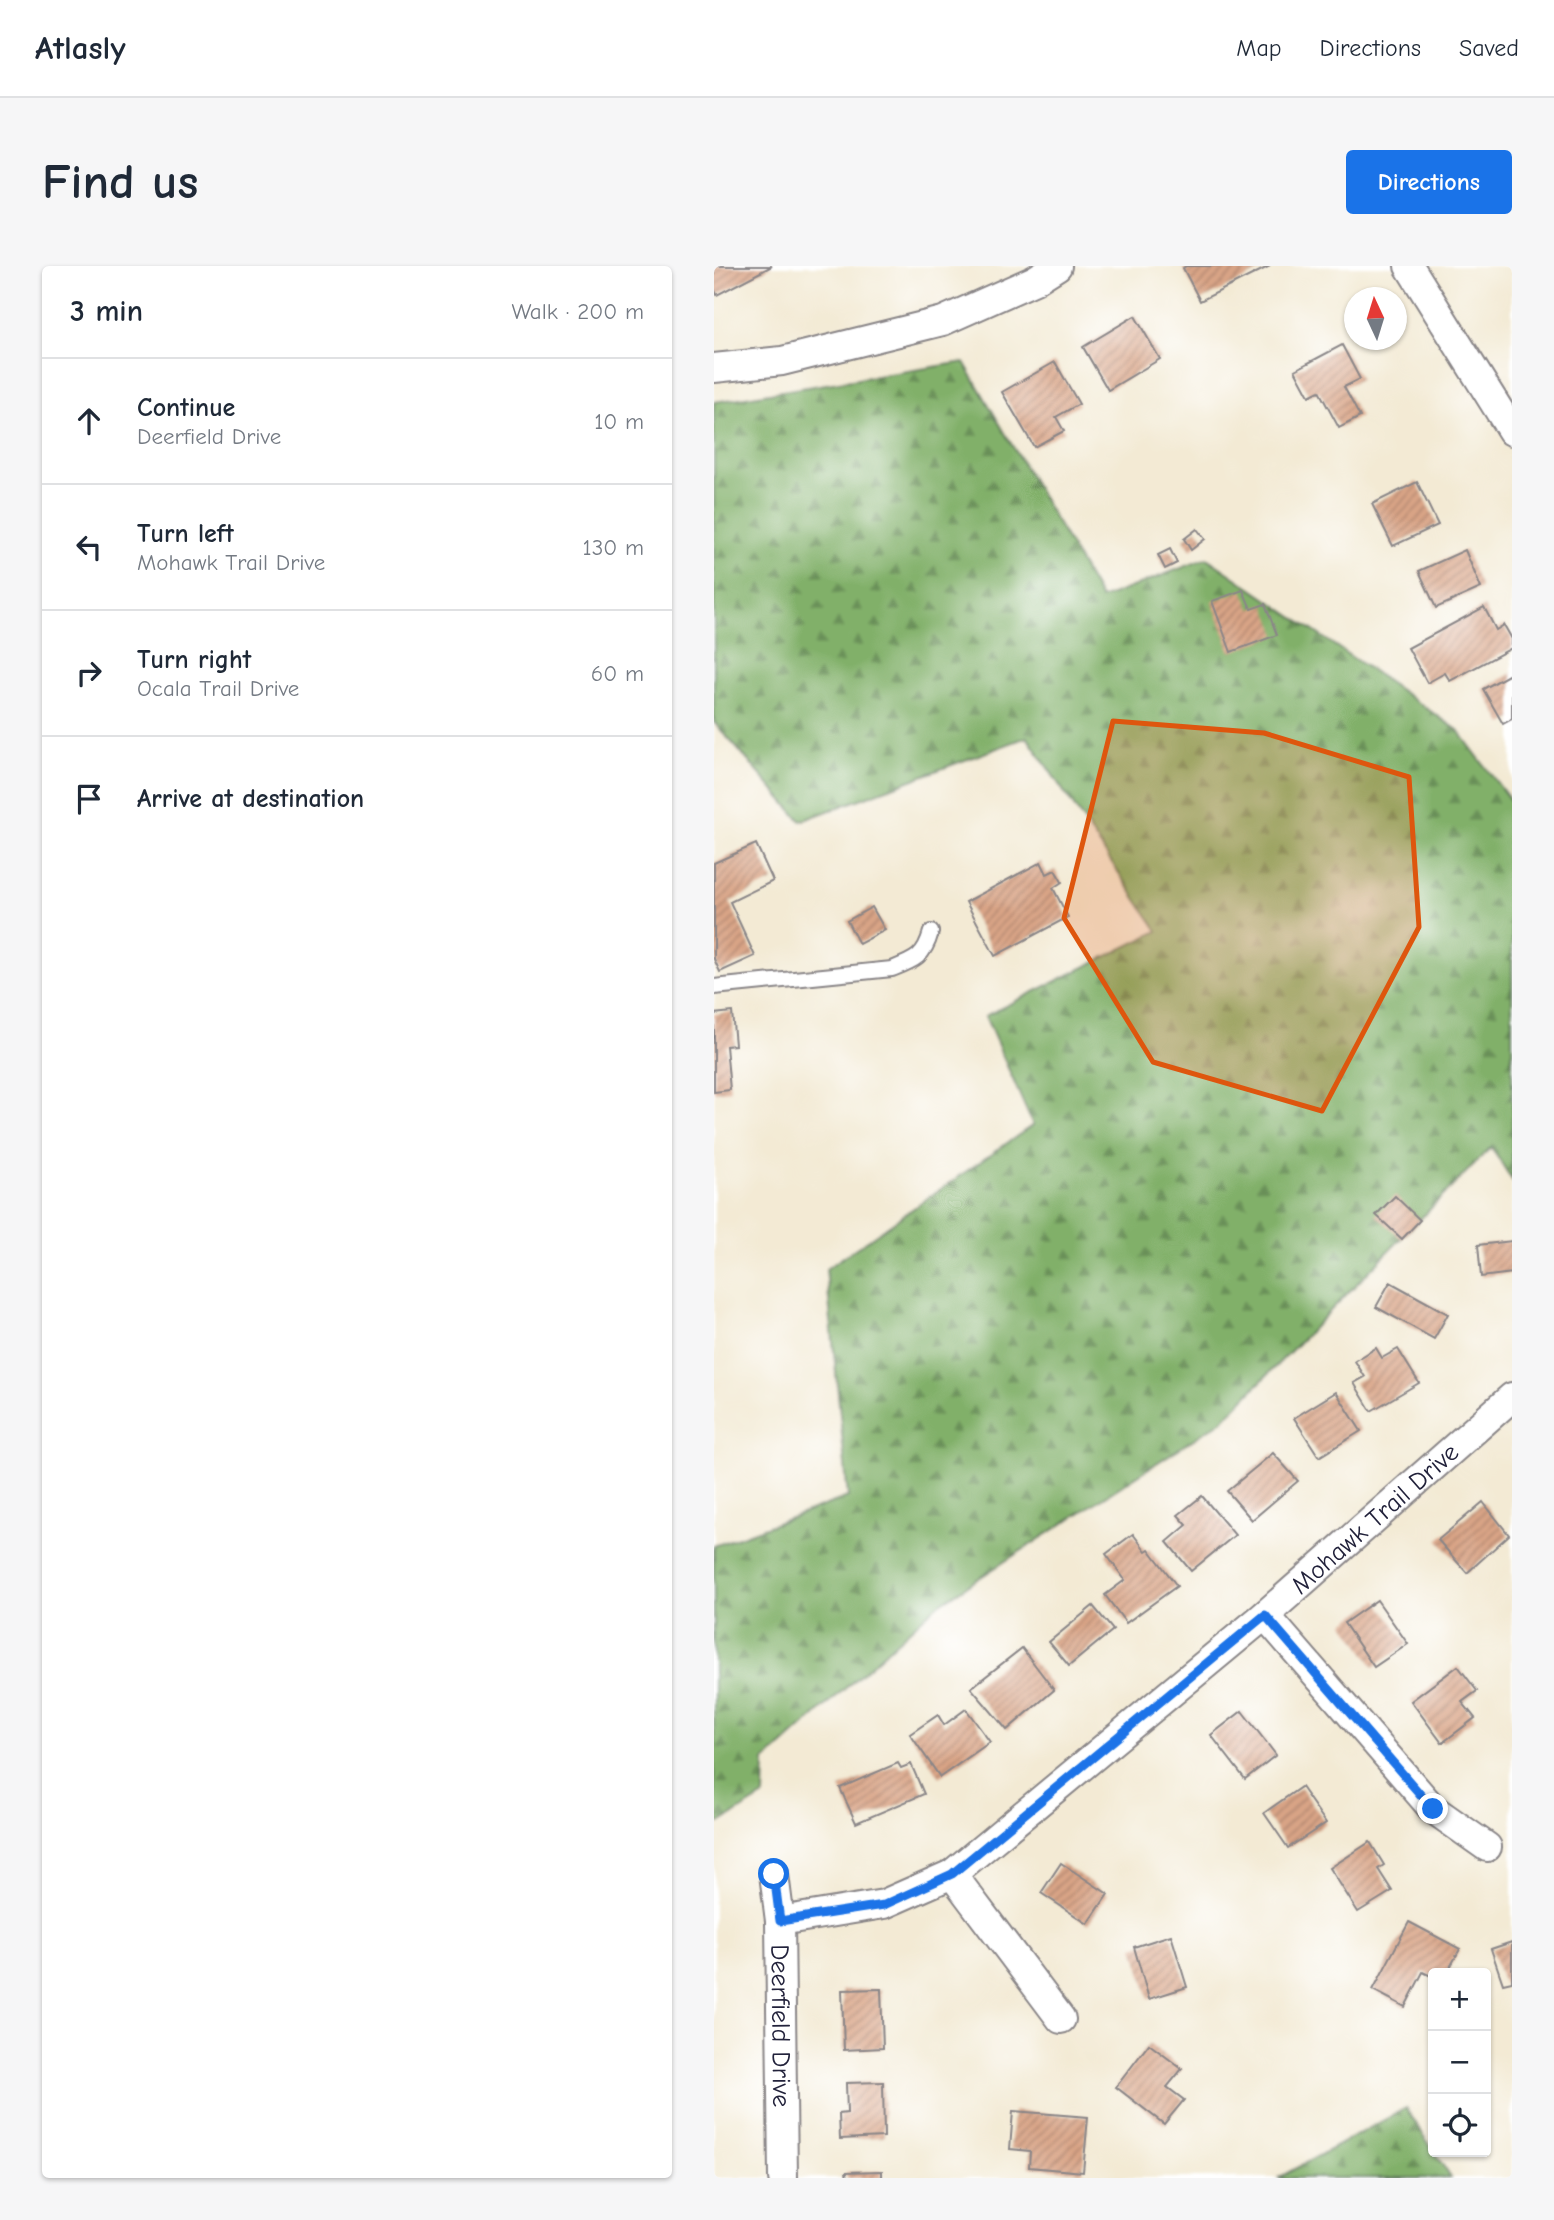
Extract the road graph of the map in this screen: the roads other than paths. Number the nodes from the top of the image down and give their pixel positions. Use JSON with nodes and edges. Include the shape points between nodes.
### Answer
{"nodes":[{"id":1,"x":1057,"y":266,"type":"edge"},
{"id":2,"x":1409,"y":266,"type":"edge"},
{"id":3,"x":714,"y":368,"type":"edge"},
{"id":4,"x":1512,"y":431,"type":"edge"},
{"id":5,"x":931,"y":932,"type":"dead end"},
{"id":6,"x":714,"y":987,"type":"edge"},
{"id":7,"x":1512,"y":1397,"type":"edge"},
{"id":8,"x":1265,"y":1615,"type":"junction"},
{"id":9,"x":1487,"y":1847,"type":"dead end"},
{"id":10,"x":774,"y":1874,"type":"dead end"},
{"id":11,"x":952,"y":1874,"type":"junction"},
{"id":12,"x":780,"y":1921,"type":"junction"},
{"id":13,"x":1061,"y":2019,"type":"dead end"},
{"id":14,"x":783,"y":2178,"type":"edge"}],
"edges":[{"from":1,"to":3,"type":"street","via":[[943,321],[782,361]]},
{"from":2,"to":4,"type":"street"},
{"from":5,"to":6,"type":"lane","via":[[927,947],[915,960],[892,969]]},
{"from":7,"to":8,"type":"street","name":"Mohawk Trail Drive"},
{"from":8,"to":9,"type":"street","via":[[1433,1809]]},
{"from":8,"to":11,"type":"street","name":"Mohawk Trail Drive"},
{"from":10,"to":12,"type":"street","name":"Deerfield Drive"},
{"from":11,"to":12,"type":"street","name":"Mohawk Trail Drive","via":[[884,1905]]},
{"from":11,"to":13,"type":"street"},
{"from":12,"to":14,"type":"street","name":"Deerfield Drive"}]}
